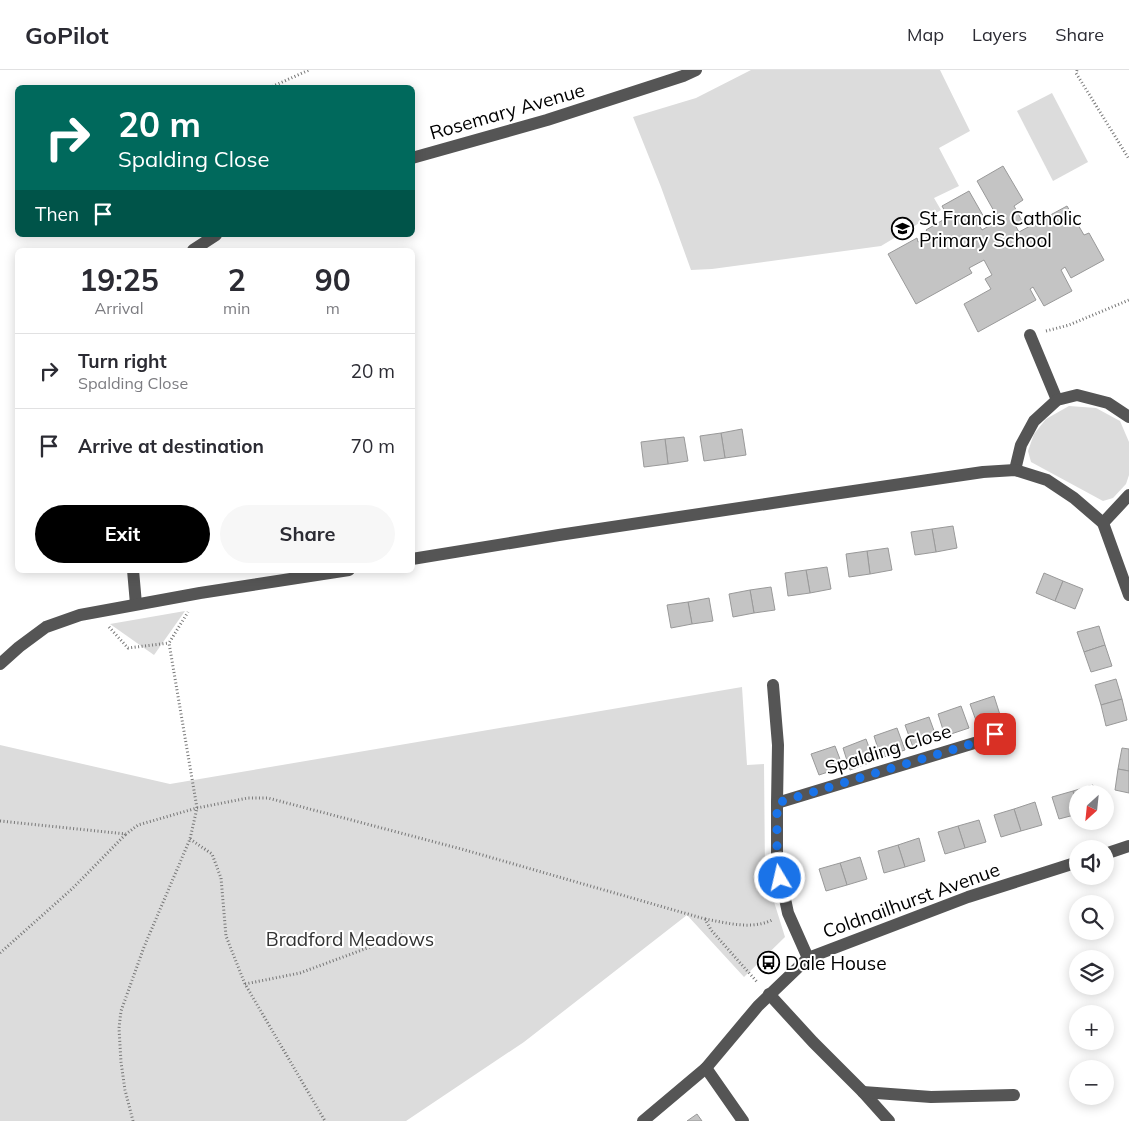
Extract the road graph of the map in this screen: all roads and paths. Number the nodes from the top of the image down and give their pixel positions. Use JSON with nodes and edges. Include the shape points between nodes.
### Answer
{"nodes":[{"id":1,"x":310,"y":70,"type":"edge"},
{"id":2,"x":696,"y":70,"type":"edge"},
{"id":3,"x":1077,"y":70,"type":"edge"},
{"id":4,"x":276,"y":85,"type":"edge"},
{"id":5,"x":415,"y":157,"type":"edge"},
{"id":6,"x":1129,"y":159,"type":"edge"},
{"id":7,"x":213,"y":237,"type":"edge"},
{"id":8,"x":196,"y":248,"type":"edge"},
{"id":9,"x":1129,"y":300,"type":"edge"},
{"id":10,"x":1030,"y":336,"type":"joint"},
{"id":11,"x":1057,"y":400,"type":"junction"},
{"id":12,"x":1129,"y":417,"type":"edge"},
{"id":13,"x":1015,"y":470,"type":"junction"},
{"id":14,"x":1129,"y":495,"type":"edge"},
{"id":15,"x":1103,"y":523,"type":"junction"},
{"id":16,"x":415,"y":559,"type":"edge"},
{"id":17,"x":133,"y":573,"type":"edge"},
{"id":18,"x":330,"y":573,"type":"edge"},
{"id":19,"x":200,"y":593,"type":"junction"},
{"id":20,"x":1129,"y":595,"type":"edge"},
{"id":21,"x":136,"y":604,"type":"junction"},
{"id":22,"x":94,"y":612,"type":"junction"},
{"id":23,"x":169,"y":644,"type":"junction"},
{"id":24,"x":0,"y":664,"type":"edge"},
{"id":25,"x":773,"y":685,"type":"dead end"},
{"id":26,"x":1010,"y":728,"type":"dead end"},
{"id":27,"x":777,"y":803,"type":"junction"},
{"id":28,"x":197,"y":808,"type":"junction"},
{"id":29,"x":0,"y":821,"type":"edge"},
{"id":30,"x":126,"y":834,"type":"junction"},
{"id":31,"x":190,"y":839,"type":"junction"},
{"id":32,"x":1129,"y":846,"type":"edge"},
{"id":33,"x":1114,"y":851,"type":"edge"},
{"id":34,"x":1069,"y":865,"type":"edge"},
{"id":35,"x":788,"y":912,"type":"junction"},
{"id":36,"x":705,"y":919,"type":"junction"},
{"id":37,"x":405,"y":934,"type":"dead end"},
{"id":38,"x":0,"y":953,"type":"edge"},
{"id":39,"x":808,"y":958,"type":"junction"},
{"id":40,"x":245,"y":984,"type":"junction"},
{"id":41,"x":769,"y":994,"type":"junction"},
{"id":42,"x":706,"y":1068,"type":"junction"},
{"id":43,"x":863,"y":1092,"type":"junction"},
{"id":44,"x":1014,"y":1095,"type":"dead end"},
{"id":45,"x":133,"y":1121,"type":"edge"},
{"id":46,"x":325,"y":1121,"type":"edge"},
{"id":47,"x":644,"y":1121,"type":"edge"},
{"id":48,"x":743,"y":1121,"type":"edge"},
{"id":49,"x":889,"y":1121,"type":"edge"}],
"edges":[{"from":1,"to":4,"type":"path"},
{"from":2,"to":5,"type":"street","name":"Rosemary Avenue","via":[[546,120]]},
{"from":3,"to":6,"type":"path"},
{"from":7,"to":8,"type":"street"},
{"from":9,"to":10,"type":"path","via":[[1069,325]]},
{"from":10,"to":11,"type":"street"},
{"from":11,"to":12,"type":"street","via":[[1077,395],[1108,403]]},
{"from":11,"to":13,"type":"street","via":[[1034,421],[1021,446]]},
{"from":13,"to":15,"type":"street","via":[[1047,480]]},
{"from":13,"to":16,"type":"street","via":[[806,498]]},
{"from":14,"to":15,"type":"street"},
{"from":15,"to":20,"type":"street"},
{"from":17,"to":21,"type":"street"},
{"from":18,"to":19,"type":"street"},
{"from":19,"to":21,"type":"street"},
{"from":19,"to":23,"type":"path"},
{"from":21,"to":22,"type":"street"},
{"from":22,"to":23,"type":"path","via":[[128,648]]},
{"from":22,"to":24,"type":"street","via":[[46,627]]},
{"from":23,"to":28,"type":"path"},
{"from":25,"to":27,"type":"street","via":[[778,745]]},
{"from":26,"to":27,"type":"street","name":"Spalding Close","via":[[981,741]]},
{"from":27,"to":35,"type":"street","via":[[777,861]]},
{"from":28,"to":30,"type":"path","via":[[138,825]]},
{"from":28,"to":31,"type":"path"},
{"from":28,"to":36,"type":"path","via":[[248,798],[268,798]]},
{"from":29,"to":30,"type":"path"},
{"from":30,"to":38,"type":"path","via":[[73,888]]},
{"from":31,"to":40,"type":"path","via":[[212,854],[221,878],[226,936]]},
{"from":31,"to":45,"type":"path","via":[[150,932],[121,1012],[121,1062]]},
{"from":32,"to":33,"type":"street"},
{"from":34,"to":39,"type":"street","name":"Coldnailhurst Avenue","via":[[968,897]]},
{"from":35,"to":36,"type":"path","via":[[762,925],[745,926]]},
{"from":35,"to":39,"type":"street"},
{"from":36,"to":41,"type":"path","via":[[711,930]]},
{"from":37,"to":40,"type":"path","via":[[300,973]]},
{"from":39,"to":41,"type":"street","name":"Coldnailhurst Avenue"},
{"from":40,"to":46,"type":"path"},
{"from":41,"to":42,"type":"street","name":"Coldnailhurst Avenue"},
{"from":41,"to":43,"type":"street"},
{"from":42,"to":47,"type":"street","name":"Coldnailhurst Avenue"},
{"from":42,"to":48,"type":"street"},
{"from":43,"to":44,"type":"street","via":[[932,1096]]},
{"from":43,"to":49,"type":"street"}]}
